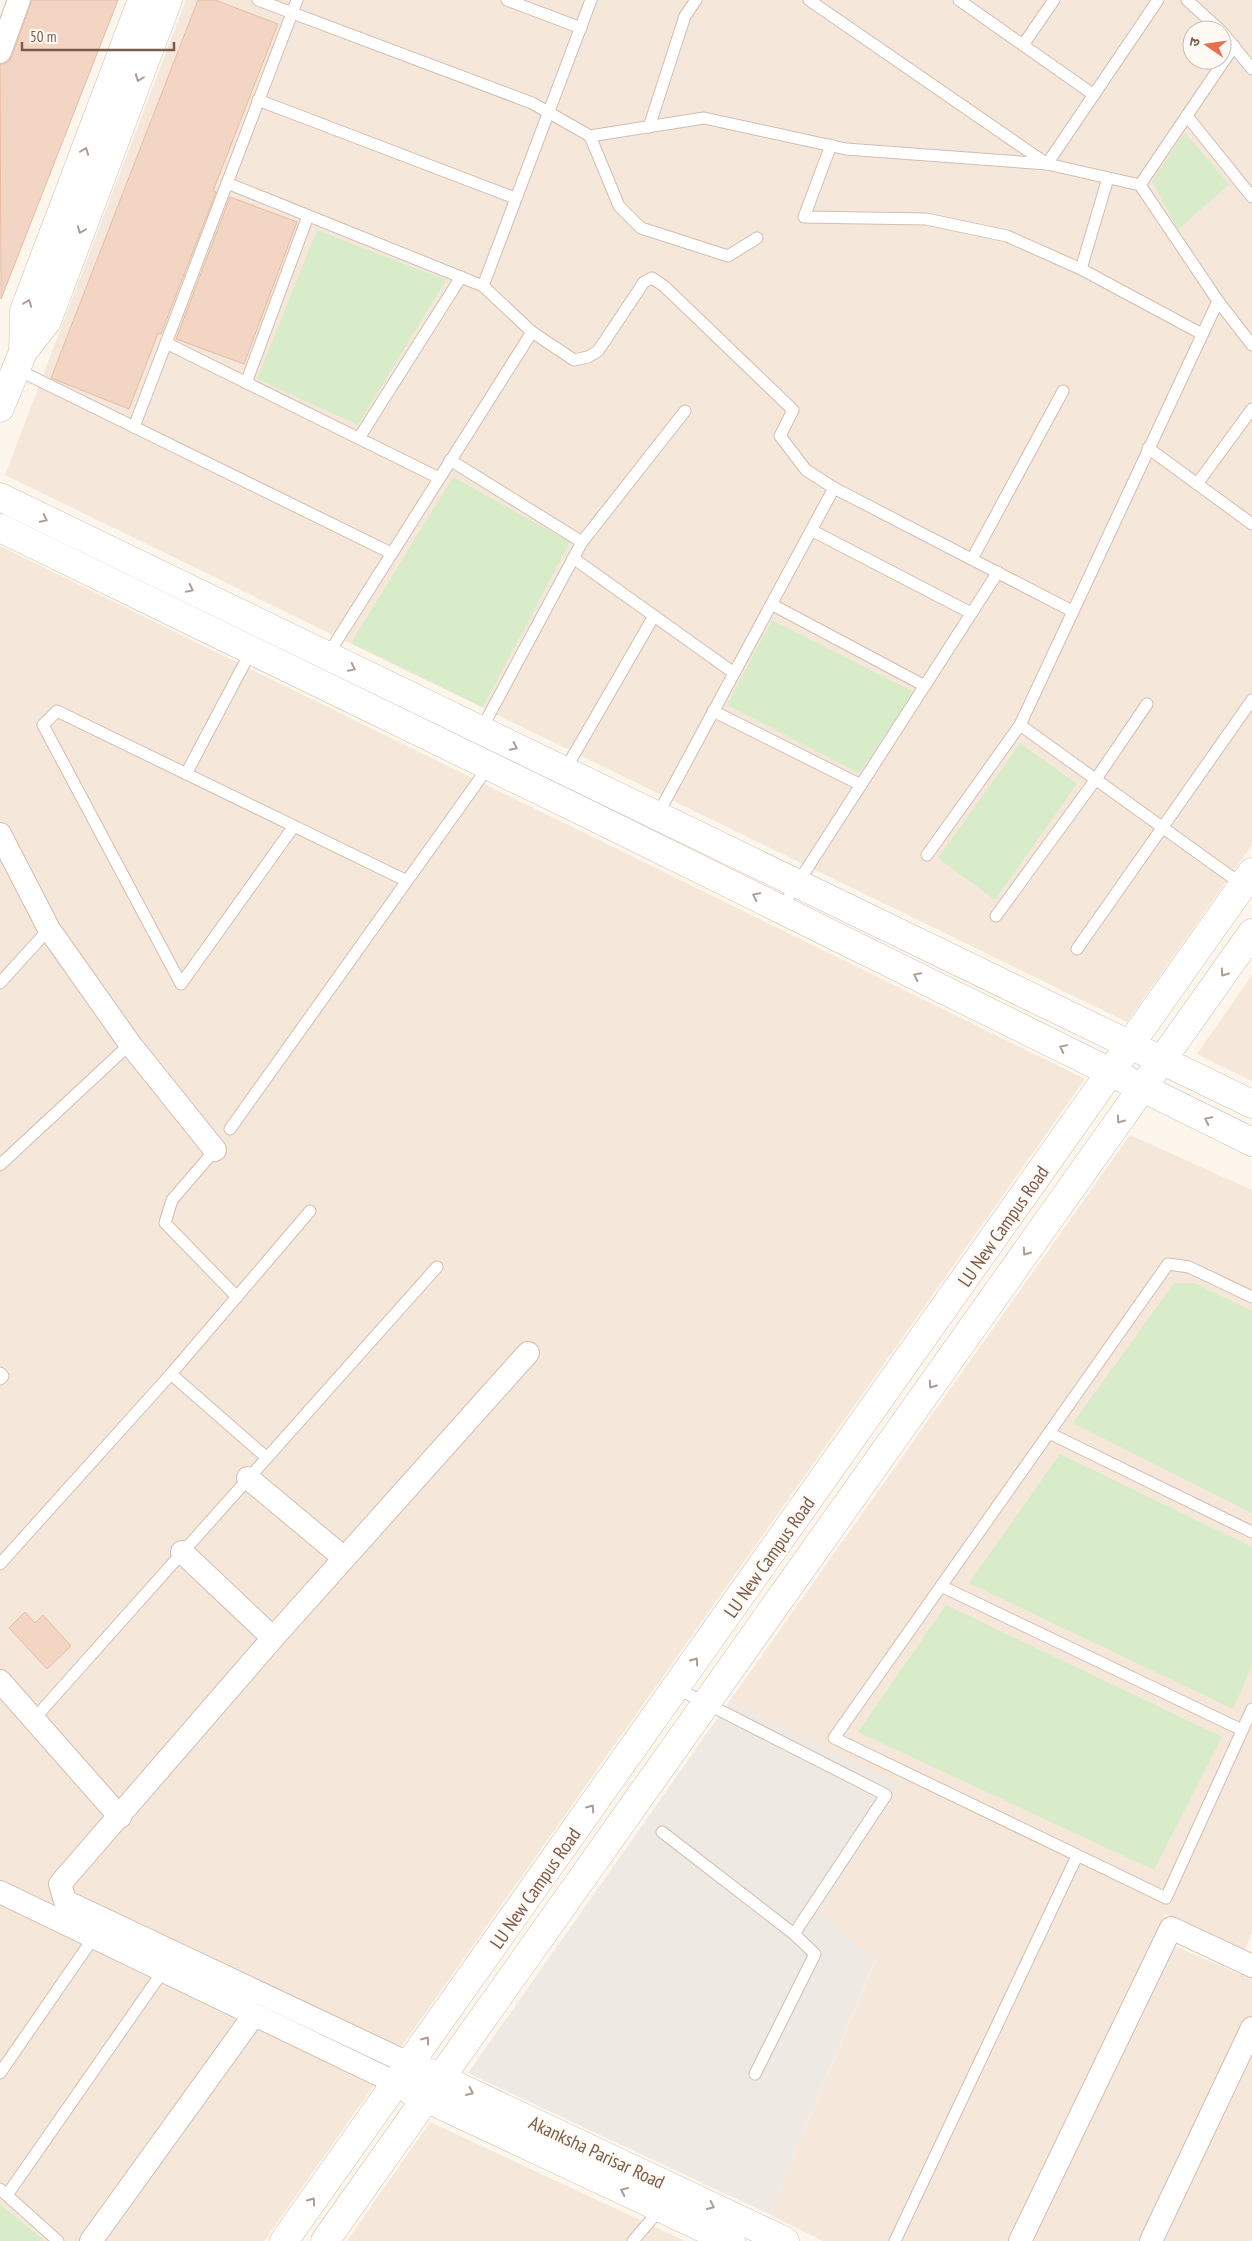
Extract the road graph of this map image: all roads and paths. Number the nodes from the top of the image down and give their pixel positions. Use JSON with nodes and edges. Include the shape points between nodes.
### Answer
{"nodes":[{"id":1,"x":19,"y":0,"type":"edge"},
{"id":2,"x":142,"y":0,"type":"edge"},
{"id":3,"x":168,"y":0,"type":"edge"},
{"id":4,"x":258,"y":0,"type":"edge"},
{"id":5,"x":297,"y":0,"type":"edge"},
{"id":6,"x":507,"y":0,"type":"edge"},
{"id":7,"x":592,"y":0,"type":"edge"},
{"id":8,"x":696,"y":0,"type":"edge"},
{"id":9,"x":808,"y":0,"type":"edge"},
{"id":10,"x":959,"y":0,"type":"edge"},
{"id":11,"x":1054,"y":0,"type":"edge"},
{"id":12,"x":1158,"y":0,"type":"edge"},
{"id":13,"x":1186,"y":0,"type":"edge"},
{"id":14,"x":292,"y":13,"type":"junction"},
{"id":15,"x":1209,"y":20,"type":"edge"},
{"id":16,"x":581,"y":28,"type":"junction"},
{"id":17,"x":1232,"y":44,"type":"edge"},
{"id":18,"x":1023,"y":45,"type":"junction"},
{"id":19,"x":1234,"y":46,"type":"junction"},
{"id":20,"x":0,"y":52,"type":"edge"},
{"id":21,"x":1252,"y":69,"type":"edge"},
{"id":22,"x":1094,"y":95,"type":"junction"},
{"id":23,"x":258,"y":100,"type":"junction"},
{"id":24,"x":548,"y":112,"type":"junction"},
{"id":25,"x":1187,"y":116,"type":"junction"},
{"id":26,"x":649,"y":127,"type":"junction"},
{"id":27,"x":590,"y":136,"type":"junction"},
{"id":28,"x":831,"y":145,"type":"junction"},
{"id":29,"x":1048,"y":164,"type":"junction"},
{"id":30,"x":1108,"y":178,"type":"junction"},
{"id":31,"x":227,"y":183,"type":"junction"},
{"id":32,"x":1140,"y":185,"type":"junction"},
{"id":33,"x":1252,"y":197,"type":"edge"},
{"id":34,"x":516,"y":198,"type":"junction"},
{"id":35,"x":308,"y":216,"type":"junction"},
{"id":36,"x":757,"y":238,"type":"dead end"},
{"id":37,"x":1081,"y":270,"type":"junction"},
{"id":38,"x":461,"y":278,"type":"junction"},
{"id":39,"x":483,"y":286,"type":"junction"},
{"id":40,"x":1218,"y":301,"type":"junction"},
{"id":41,"x":532,"y":332,"type":"junction"},
{"id":42,"x":1202,"y":334,"type":"junction"},
{"id":43,"x":166,"y":343,"type":"junction"},
{"id":44,"x":1252,"y":345,"type":"edge"},
{"id":45,"x":19,"y":360,"type":"junction"},
{"id":46,"x":246,"y":383,"type":"junction"},
{"id":47,"x":1063,"y":391,"type":"dead end"},
{"id":48,"x":0,"y":408,"type":"edge"},
{"id":49,"x":684,"y":411,"type":"dead end"},
{"id":50,"x":1250,"y":414,"type":"edge"},
{"id":51,"x":134,"y":427,"type":"junction"},
{"id":52,"x":359,"y":438,"type":"junction"},
{"id":53,"x":1148,"y":448,"type":"junction"},
{"id":54,"x":450,"y":460,"type":"junction"},
{"id":55,"x":439,"y":478,"type":"junction"},
{"id":56,"x":1197,"y":484,"type":"junction"},
{"id":57,"x":834,"y":488,"type":"junction"},
{"id":58,"x":0,"y":497,"type":"edge"},
{"id":59,"x":1252,"y":524,"type":"edge"},
{"id":60,"x":0,"y":528,"type":"edge"},
{"id":61,"x":811,"y":530,"type":"junction"},
{"id":62,"x":582,"y":542,"type":"junction"},
{"id":63,"x":392,"y":554,"type":"junction"},
{"id":64,"x":574,"y":558,"type":"junction"},
{"id":65,"x":972,"y":559,"type":"junction"},
{"id":66,"x":998,"y":572,"type":"junction"},
{"id":67,"x":771,"y":604,"type":"junction"},
{"id":68,"x":1072,"y":611,"type":"junction"},
{"id":69,"x":972,"y":613,"type":"junction"},
{"id":70,"x":654,"y":616,"type":"junction"},
{"id":71,"x":251,"y":650,"type":"junction"},
{"id":72,"x":326,"y":656,"type":"junction"},
{"id":73,"x":734,"y":673,"type":"junction"},
{"id":74,"x":925,"y":686,"type":"junction"},
{"id":75,"x":1252,"y":700,"type":"edge"},
{"id":76,"x":1147,"y":704,"type":"dead end"},
{"id":77,"x":713,"y":711,"type":"junction"},
{"id":78,"x":1020,"y":725,"type":"junction"},
{"id":79,"x":481,"y":730,"type":"junction"},
{"id":80,"x":553,"y":765,"type":"junction"},
{"id":81,"x":489,"y":766,"type":"junction"},
{"id":82,"x":186,"y":774,"type":"junction"},
{"id":83,"x":1096,"y":780,"type":"junction"},
{"id":84,"x":526,"y":784,"type":"junction"},
{"id":85,"x":861,"y":785,"type":"junction"},
{"id":86,"x":656,"y":816,"type":"junction"},
{"id":87,"x":294,"y":826,"type":"junction"},
{"id":88,"x":1162,"y":827,"type":"junction"},
{"id":89,"x":0,"y":834,"type":"edge"},
{"id":90,"x":927,"y":855,"type":"dead end"},
{"id":91,"x":407,"y":881,"type":"junction"},
{"id":92,"x":1249,"y":883,"type":"edge"},
{"id":93,"x":797,"y":884,"type":"junction"},
{"id":94,"x":781,"y":909,"type":"junction"},
{"id":95,"x":996,"y":916,"type":"dead end"},
{"id":96,"x":49,"y":929,"type":"junction"},
{"id":97,"x":1252,"y":933,"type":"edge"},
{"id":98,"x":1077,"y":949,"type":"dead end"},
{"id":99,"x":0,"y":983,"type":"edge"},
{"id":100,"x":130,"y":1044,"type":"junction"},
{"id":101,"x":1130,"y":1045,"type":"junction"},
{"id":102,"x":1162,"y":1060,"type":"junction"},
{"id":103,"x":1112,"y":1072,"type":"junction"},
{"id":104,"x":1143,"y":1088,"type":"junction"},
{"id":105,"x":1252,"y":1104,"type":"edge"},
{"id":106,"x":230,"y":1129,"type":"dead end"},
{"id":107,"x":1252,"y":1142,"type":"edge"},
{"id":108,"x":215,"y":1150,"type":"joint"},
{"id":109,"x":0,"y":1165,"type":"edge"},
{"id":110,"x":310,"y":1212,"type":"dead end"},
{"id":111,"x":437,"y":1267,"type":"dead end"},
{"id":112,"x":237,"y":1296,"type":"junction"},
{"id":113,"x":1252,"y":1297,"type":"edge"},
{"id":114,"x":528,"y":1353,"type":"dead end"},
{"id":115,"x":0,"y":1373,"type":"edge"},
{"id":116,"x":171,"y":1374,"type":"junction"},
{"id":117,"x":0,"y":1379,"type":"edge"},
{"id":118,"x":1050,"y":1433,"type":"junction"},
{"id":119,"x":267,"y":1458,"type":"junction"},
{"id":120,"x":248,"y":1478,"type":"junction"},
{"id":121,"x":1252,"y":1532,"type":"edge"},
{"id":122,"x":182,"y":1552,"type":"junction"},
{"id":123,"x":344,"y":1558,"type":"junction"},
{"id":124,"x":0,"y":1564,"type":"edge"},
{"id":125,"x":941,"y":1586,"type":"junction"},
{"id":126,"x":273,"y":1638,"type":"junction"},
{"id":127,"x":0,"y":1681,"type":"edge"},
{"id":128,"x":676,"y":1688,"type":"junction"},
{"id":129,"x":706,"y":1705,"type":"junction"},
{"id":130,"x":1252,"y":1709,"type":"edge"},
{"id":131,"x":34,"y":1719,"type":"junction"},
{"id":132,"x":1242,"y":1730,"type":"junction"},
{"id":133,"x":120,"y":1817,"type":"junction"},
{"id":134,"x":662,"y":1832,"type":"dead end"},
{"id":135,"x":1077,"y":1856,"type":"junction"},
{"id":136,"x":0,"y":1892,"type":"edge"},
{"id":137,"x":794,"y":1934,"type":"junction"},
{"id":138,"x":94,"y":1937,"type":"junction"},
{"id":139,"x":1252,"y":1966,"type":"edge"},
{"id":140,"x":163,"y":1971,"type":"junction"},
{"id":141,"x":254,"y":2015,"type":"junction"},
{"id":142,"x":1252,"y":2028,"type":"edge"},
{"id":143,"x":0,"y":2072,"type":"edge"},
{"id":144,"x":403,"y":2074,"type":"junction"},
{"id":145,"x":755,"y":2074,"type":"dead end"},
{"id":146,"x":434,"y":2088,"type":"junction"},
{"id":147,"x":3,"y":2192,"type":"edge"},
{"id":148,"x":667,"y":2198,"type":"junction"},
{"id":149,"x":58,"y":2241,"type":"edge"},
{"id":150,"x":91,"y":2241,"type":"edge"},
{"id":151,"x":284,"y":2241,"type":"edge"},
{"id":152,"x":325,"y":2241,"type":"edge"},
{"id":153,"x":634,"y":2241,"type":"edge"},
{"id":154,"x":731,"y":2241,"type":"edge"},
{"id":155,"x":785,"y":2241,"type":"edge"},
{"id":156,"x":895,"y":2241,"type":"edge"},
{"id":157,"x":1020,"y":2241,"type":"edge"},
{"id":158,"x":1151,"y":2241,"type":"edge"}],
"edges":[{"from":1,"to":20,"type":"street"},
{"from":45,"to":2,"type":"street","one_way":true,"via":[[24,312]]},
{"from":3,"to":45,"type":"street","one_way":true,"via":[[47,321]]},
{"from":4,"to":14,"type":"lane"},
{"from":5,"to":14,"type":"lane"},
{"from":6,"to":16,"type":"lane"},
{"from":7,"to":16,"type":"lane"},
{"from":8,"to":26,"type":"lane","via":[[686,16]]},
{"from":9,"to":29,"type":"lane"},
{"from":10,"to":18,"type":"lane"},
{"from":11,"to":18,"type":"lane"},
{"from":12,"to":22,"type":"lane"},
{"from":13,"to":15,"type":"lane"},
{"from":14,"to":23,"type":"lane"},
{"from":14,"to":24,"type":"lane","via":[[532,103]]},
{"from":16,"to":24,"type":"lane"},
{"from":17,"to":19,"type":"lane"},
{"from":18,"to":22,"type":"lane"},
{"from":19,"to":21,"type":"lane"},
{"from":19,"to":25,"type":"lane"},
{"from":22,"to":29,"type":"lane"},
{"from":23,"to":31,"type":"lane"},
{"from":23,"to":34,"type":"lane"},
{"from":24,"to":27,"type":"lane"},
{"from":24,"to":34,"type":"lane"},
{"from":25,"to":32,"type":"lane"},
{"from":25,"to":33,"type":"lane"},
{"from":26,"to":27,"type":"lane"},
{"from":26,"to":28,"type":"lane","via":[[704,118]]},
{"from":27,"to":36,"type":"lane","via":[[619,206],[641,228],[728,256]]},
{"from":28,"to":29,"type":"lane","via":[[846,149]]},
{"from":28,"to":37,"type":"lane","via":[[804,217],[926,219],[1008,236]]},
{"from":29,"to":30,"type":"lane"},
{"from":30,"to":32,"type":"lane"},
{"from":30,"to":37,"type":"lane"},
{"from":31,"to":35,"type":"lane"},
{"from":31,"to":43,"type":"lane"},
{"from":32,"to":40,"type":"lane"},
{"from":34,"to":39,"type":"lane"},
{"from":35,"to":38,"type":"lane"},
{"from":35,"to":46,"type":"lane"},
{"from":37,"to":42,"type":"lane"},
{"from":38,"to":39,"type":"lane"},
{"from":38,"to":52,"type":"lane"},
{"from":39,"to":41,"type":"lane"},
{"from":40,"to":42,"type":"lane"},
{"from":40,"to":44,"type":"lane"},
{"from":41,"to":54,"type":"lane"},
{"from":41,"to":57,"type":"lane","via":[[574,360],[588,357],[598,351],[644,282],[652,278],[793,410],[780,436],[806,470]]},
{"from":42,"to":53,"type":"lane"},
{"from":43,"to":46,"type":"lane"},
{"from":43,"to":51,"type":"lane"},
{"from":45,"to":48,"type":"street"},
{"from":45,"to":51,"type":"lane"},
{"from":46,"to":52,"type":"lane"},
{"from":47,"to":65,"type":"lane"},
{"from":49,"to":62,"type":"lane"},
{"from":50,"to":56,"type":"lane"},
{"from":51,"to":63,"type":"lane"},
{"from":52,"to":55,"type":"lane"},
{"from":53,"to":56,"type":"lane"},
{"from":53,"to":68,"type":"lane"},
{"from":54,"to":55,"type":"lane"},
{"from":54,"to":62,"type":"lane"},
{"from":55,"to":63,"type":"lane"},
{"from":56,"to":59,"type":"lane"},
{"from":57,"to":61,"type":"lane"},
{"from":57,"to":65,"type":"lane"},
{"from":58,"to":72,"type":"street","one_way":true},
{"from":60,"to":71,"type":"street"},
{"from":61,"to":67,"type":"lane"},
{"from":61,"to":69,"type":"lane"},
{"from":62,"to":64,"type":"lane"},
{"from":63,"to":72,"type":"lane"},
{"from":64,"to":70,"type":"lane"},
{"from":64,"to":79,"type":"lane"},
{"from":65,"to":66,"type":"lane"},
{"from":66,"to":68,"type":"lane"},
{"from":66,"to":69,"type":"lane"},
{"from":67,"to":73,"type":"lane"},
{"from":67,"to":74,"type":"lane"},
{"from":68,"to":78,"type":"lane"},
{"from":69,"to":74,"type":"lane"},
{"from":70,"to":73,"type":"lane"},
{"from":70,"to":80,"type":"lane"},
{"from":71,"to":81,"type":"street"},
{"from":71,"to":82,"type":"lane"},
{"from":72,"to":79,"type":"street","one_way":true},
{"from":73,"to":77,"type":"lane"},
{"from":74,"to":85,"type":"lane"},
{"from":75,"to":88,"type":"lane"},
{"from":76,"to":83,"type":"lane"},
{"from":77,"to":85,"type":"lane"},
{"from":77,"to":86,"type":"lane"},
{"from":78,"to":83,"type":"lane"},
{"from":78,"to":90,"type":"lane"},
{"from":79,"to":80,"type":"street","one_way":true},
{"from":80,"to":84,"type":"street"},
{"from":80,"to":86,"type":"street"},
{"from":81,"to":84,"type":"street"},
{"from":81,"to":91,"type":"lane"},
{"from":82,"to":87,"type":"lane"},
{"from":82,"to":87,"type":"lane","via":[[56,711],[43,725],[181,984]]},
{"from":83,"to":88,"type":"lane"},
{"from":83,"to":95,"type":"lane"},
{"from":94,"to":84,"type":"street","one_way":true},
{"from":85,"to":93,"type":"lane"},
{"from":86,"to":93,"type":"street"},
{"from":87,"to":91,"type":"lane"},
{"from":88,"to":92,"type":"lane"},
{"from":88,"to":98,"type":"lane"},
{"from":89,"to":96,"type":"street"},
{"from":91,"to":106,"type":"lane"},
{"from":92,"to":101,"type":"street","name":"LU New Campus Road"},
{"from":93,"to":94,"type":"lane"},
{"from":93,"to":101,"type":"street"},
{"from":103,"to":94,"type":"street","one_way":true},
{"from":96,"to":99,"type":"lane"},
{"from":96,"to":100,"type":"street"},
{"from":97,"to":102,"type":"street","name":"LU New Campus Road","one_way":true},
{"from":100,"to":108,"type":"street"},
{"from":100,"to":109,"type":"lane"},
{"from":101,"to":102,"type":"street"},
{"from":101,"to":103,"type":"street","name":"LU New Campus Road"},
{"from":102,"to":104,"type":"street","name":"LU New Campus Road"},
{"from":102,"to":105,"type":"street"},
{"from":103,"to":104,"type":"street"},
{"from":128,"to":103,"type":"street","name":"LU New Campus Road","one_way":true},
{"from":107,"to":104,"type":"street","one_way":true},
{"from":104,"to":129,"type":"street","name":"LU New Campus Road","one_way":true},
{"from":108,"to":112,"type":"lane","via":[[172,1200],[165,1223]]},
{"from":110,"to":112,"type":"lane"},
{"from":111,"to":119,"type":"lane"},
{"from":112,"to":116,"type":"lane"},
{"from":113,"to":118,"type":"lane","via":[[1189,1267],[1168,1264]]},
{"from":114,"to":123,"type":"street"},
{"from":115,"to":117,"type":"lane","via":[[3,1376]]},
{"from":116,"to":119,"type":"lane"},
{"from":116,"to":124,"type":"lane"},
{"from":118,"to":121,"type":"lane"},
{"from":118,"to":125,"type":"lane"},
{"from":119,"to":120,"type":"lane"},
{"from":120,"to":122,"type":"lane"},
{"from":120,"to":123,"type":"street"},
{"from":122,"to":126,"type":"street"},
{"from":122,"to":131,"type":"lane"},
{"from":123,"to":126,"type":"street"},
{"from":125,"to":132,"type":"lane"},
{"from":125,"to":135,"type":"lane","via":[[834,1738]]},
{"from":126,"to":133,"type":"street"},
{"from":127,"to":131,"type":"street"},
{"from":128,"to":129,"type":"lane"},
{"from":144,"to":128,"type":"street","name":"LU New Campus Road","one_way":true},
{"from":129,"to":137,"type":"lane","via":[[886,1795]]},
{"from":129,"to":146,"type":"street","name":"LU New Campus Road"},
{"from":130,"to":132,"type":"lane"},
{"from":131,"to":133,"type":"street"},
{"from":132,"to":135,"type":"lane","via":[[1166,1898]]},
{"from":133,"to":144,"type":"street","via":[[60,1884],[66,1901]]},
{"from":134,"to":137,"type":"lane"},
{"from":135,"to":156,"type":"lane"},
{"from":136,"to":138,"type":"street"},
{"from":137,"to":145,"type":"lane","via":[[815,1954]]},
{"from":138,"to":140,"type":"street"},
{"from":138,"to":143,"type":"lane"},
{"from":139,"to":157,"type":"street","via":[[1171,1928]]},
{"from":140,"to":141,"type":"street"},
{"from":140,"to":147,"type":"lane"},
{"from":141,"to":144,"type":"street"},
{"from":141,"to":150,"type":"street"},
{"from":142,"to":158,"type":"street"},
{"from":144,"to":146,"type":"street","name":"Akanksha Parisar Road"},
{"from":151,"to":144,"type":"street","name":"LU New Campus Road","one_way":true},
{"from":146,"to":148,"type":"street","name":"Akanksha Parisar Road"},
{"from":146,"to":152,"type":"street","name":"LU New Campus Road"},
{"from":147,"to":149,"type":"lane"},
{"from":148,"to":153,"type":"lane"},
{"from":148,"to":154,"type":"street","name":"Akanksha Parisar Road"},
{"from":148,"to":155,"type":"street","name":"Akanksha Parisar Road","one_way":true}]}
